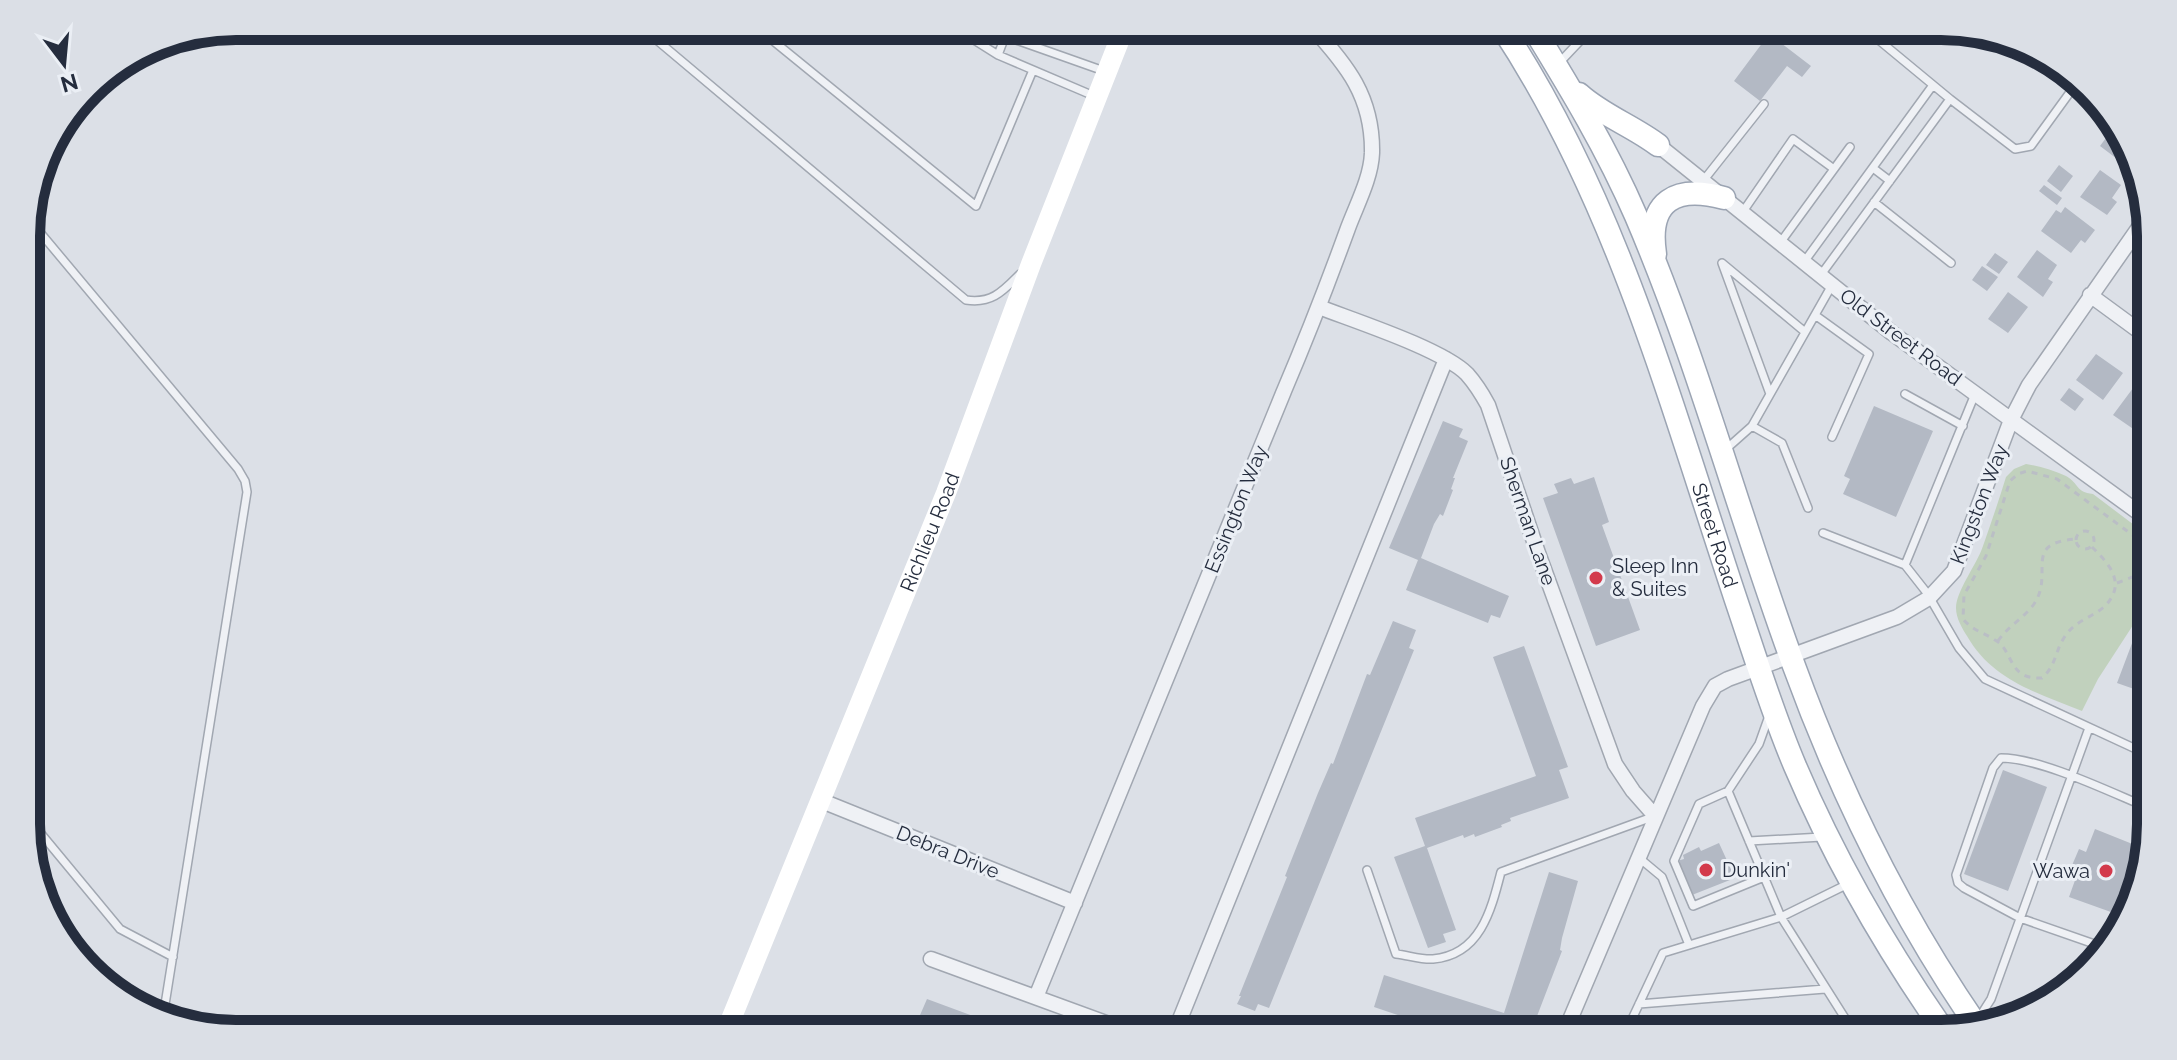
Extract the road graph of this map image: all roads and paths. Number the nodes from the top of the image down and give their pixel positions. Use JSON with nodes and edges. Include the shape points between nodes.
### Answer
{"nodes":[{"id":1,"x":657,"y":40,"type":"edge"},
{"id":2,"x":772,"y":40,"type":"edge"},
{"id":3,"x":974,"y":40,"type":"edge"},
{"id":4,"x":1004,"y":40,"type":"edge"},
{"id":5,"x":1016,"y":40,"type":"edge"},
{"id":6,"x":1119,"y":40,"type":"edge"},
{"id":7,"x":1324,"y":40,"type":"edge"},
{"id":8,"x":1509,"y":40,"type":"edge"},
{"id":9,"x":1541,"y":40,"type":"edge"},
{"id":10,"x":1584,"y":40,"type":"edge"},
{"id":11,"x":1879,"y":40,"type":"edge"},
{"id":12,"x":998,"y":55,"type":"junction"},
{"id":13,"x":1033,"y":70,"type":"junction"},
{"id":14,"x":1106,"y":72,"type":"junction"},
{"id":15,"x":1560,"y":72,"type":"junction"},
{"id":16,"x":1933,"y":85,"type":"junction"},
{"id":17,"x":2072,"y":90,"type":"edge"},
{"id":18,"x":1096,"y":97,"type":"junction"},
{"id":19,"x":1950,"y":99,"type":"junction"},
{"id":20,"x":1764,"y":104,"type":"dead end"},
{"id":21,"x":1658,"y":145,"type":"joint"},
{"id":22,"x":1850,"y":147,"type":"dead end"},
{"id":23,"x":1873,"y":168,"type":"junction"},
{"id":24,"x":1834,"y":169,"type":"junction"},
{"id":25,"x":1703,"y":181,"type":"junction"},
{"id":26,"x":1890,"y":181,"type":"junction"},
{"id":27,"x":1724,"y":198,"type":"junction"},
{"id":28,"x":1874,"y":202,"type":"junction"},
{"id":29,"x":1742,"y":213,"type":"junction"},
{"id":30,"x":2137,"y":230,"type":"edge"},
{"id":31,"x":40,"y":232,"type":"edge"},
{"id":32,"x":1780,"y":243,"type":"junction"},
{"id":33,"x":1804,"y":262,"type":"junction"},
{"id":34,"x":1951,"y":263,"type":"dead end"},
{"id":35,"x":1031,"y":264,"type":"junction"},
{"id":36,"x":1659,"y":274,"type":"junction"},
{"id":37,"x":1826,"y":280,"type":"junction"},
{"id":38,"x":2090,"y":295,"type":"junction"},
{"id":39,"x":1319,"y":307,"type":"junction"},
{"id":40,"x":1815,"y":315,"type":"junction"},
{"id":41,"x":2137,"y":329,"type":"edge"},
{"id":42,"x":1805,"y":332,"type":"junction"},
{"id":43,"x":1446,"y":359,"type":"junction"},
{"id":44,"x":1770,"y":394,"type":"junction"},
{"id":45,"x":1905,"y":394,"type":"dead end"},
{"id":46,"x":1975,"y":394,"type":"junction"},
{"id":47,"x":2011,"y":420,"type":"junction"},
{"id":48,"x":1752,"y":426,"type":"junction"},
{"id":49,"x":1963,"y":426,"type":"junction"},
{"id":50,"x":1832,"y":437,"type":"dead end"},
{"id":51,"x":1723,"y":452,"type":"junction"},
{"id":52,"x":1808,"y":508,"type":"dead end"},
{"id":53,"x":2137,"y":512,"type":"edge"},
{"id":54,"x":1823,"y":533,"type":"dead end"},
{"id":55,"x":2137,"y":538,"type":"edge"},
{"id":56,"x":2076,"y":539,"type":"junction"},
{"id":57,"x":2092,"y":547,"type":"junction"},
{"id":58,"x":1905,"y":565,"type":"junction"},
{"id":59,"x":2137,"y":573,"type":"edge"},
{"id":60,"x":2115,"y":583,"type":"junction"},
{"id":61,"x":1929,"y":598,"type":"junction"},
{"id":62,"x":1998,"y":641,"type":"junction"},
{"id":63,"x":1790,"y":655,"type":"junction"},
{"id":64,"x":1759,"y":667,"type":"junction"},
{"id":65,"x":1772,"y":707,"type":"junction"},
{"id":66,"x":2089,"y":728,"type":"junction"},
{"id":67,"x":2137,"y":750,"type":"edge"},
{"id":68,"x":2069,"y":776,"type":"junction"},
{"id":69,"x":1728,"y":791,"type":"junction"},
{"id":70,"x":822,"y":801,"type":"junction"},
{"id":71,"x":2137,"y":803,"type":"edge"},
{"id":72,"x":1655,"y":816,"type":"junction"},
{"id":73,"x":41,"y":833,"type":"edge"},
{"id":74,"x":1828,"y":837,"type":"junction"},
{"id":75,"x":1749,"y":841,"type":"junction"},
{"id":76,"x":1638,"y":857,"type":"junction"},
{"id":77,"x":1367,"y":870,"type":"dead end"},
{"id":78,"x":1764,"y":877,"type":"junction"},
{"id":79,"x":1851,"y":883,"type":"junction"},
{"id":80,"x":1075,"y":903,"type":"junction"},
{"id":81,"x":1781,"y":917,"type":"junction"},
{"id":82,"x":2020,"y":918,"type":"junction"},
{"id":83,"x":2095,"y":944,"type":"edge"},
{"id":84,"x":1689,"y":945,"type":"junction"},
{"id":85,"x":173,"y":957,"type":"junction"},
{"id":86,"x":931,"y":959,"type":"dead end"},
{"id":87,"x":1825,"y":989,"type":"junction"},
{"id":88,"x":1036,"y":997,"type":"junction"},
{"id":89,"x":1639,"y":1004,"type":"junction"},
{"id":90,"x":165,"y":1007,"type":"edge"},
{"id":91,"x":1982,"y":1015,"type":"edge"},
{"id":92,"x":1971,"y":1017,"type":"edge"},
{"id":93,"x":732,"y":1020,"type":"edge"},
{"id":94,"x":1098,"y":1020,"type":"edge"},
{"id":95,"x":1180,"y":1020,"type":"edge"},
{"id":96,"x":1570,"y":1020,"type":"edge"},
{"id":97,"x":1632,"y":1020,"type":"edge"},
{"id":98,"x":1846,"y":1020,"type":"edge"},
{"id":99,"x":1937,"y":1020,"type":"edge"}],
"edges":[{"from":1,"to":35,"type":"lane","via":[[966,300],[988,301]]},
{"from":2,"to":13,"type":"lane","via":[[976,206]]},
{"from":3,"to":12,"type":"lane"},
{"from":4,"to":12,"type":"lane"},
{"from":5,"to":14,"type":"lane"},
{"from":6,"to":14,"type":"main road","name":"Richlieu Road"},
{"from":7,"to":39,"type":"street","name":"Essington Way","via":[[1364,99],[1372,155]]},
{"from":8,"to":64,"type":"main road","name":"Street Road","via":[[1560,126],[1606,228]]},
{"from":9,"to":15,"type":"main road","name":"Street Road"},
{"from":10,"to":15,"type":"lane"},
{"from":11,"to":16,"type":"lane"},
{"from":12,"to":13,"type":"lane"},
{"from":13,"to":18,"type":"lane"},
{"from":14,"to":18,"type":"main road","name":"Richlieu Road"},
{"from":15,"to":21,"type":"main road","via":[[1590,103]]},
{"from":15,"to":36,"type":"main road","name":"Street Road","via":[[1594,127]]},
{"from":16,"to":19,"type":"lane"},
{"from":16,"to":23,"type":"lane"},
{"from":17,"to":19,"type":"lane","via":[[2031,146],[2015,149]]},
{"from":18,"to":35,"type":"main road","name":"Richlieu Road"},
{"from":19,"to":26,"type":"lane"},
{"from":20,"to":25,"type":"lane"},
{"from":21,"to":25,"type":"street","name":"Old Street Road"},
{"from":22,"to":24,"type":"lane"},
{"from":23,"to":26,"type":"lane"},
{"from":23,"to":33,"type":"lane"},
{"from":24,"to":29,"type":"lane","via":[[1793,139]]},
{"from":24,"to":32,"type":"lane"},
{"from":25,"to":27,"type":"street","name":"Old Street Road"},
{"from":26,"to":28,"type":"lane"},
{"from":27,"to":29,"type":"street","name":"Old Street Road"},
{"from":27,"to":36,"type":"main road","via":[[1686,192],[1662,207],[1654,246]]},
{"from":28,"to":34,"type":"lane"},
{"from":28,"to":37,"type":"lane"},
{"from":29,"to":32,"type":"street","name":"Old Street Road"},
{"from":30,"to":38,"type":"street","name":"Kingston Way"},
{"from":31,"to":85,"type":"lane","via":[[245,481],[247,501]]},
{"from":32,"to":33,"type":"street","name":"Old Street Road"},
{"from":33,"to":37,"type":"street","name":"Old Street Road"},
{"from":35,"to":70,"type":"main road","name":"Richlieu Road"},
{"from":36,"to":51,"type":"main road","name":"Street Road"},
{"from":37,"to":40,"type":"lane"},
{"from":37,"to":46,"type":"street","name":"Old Street Road"},
{"from":38,"to":41,"type":"street"},
{"from":38,"to":47,"type":"street","name":"Kingston Way"},
{"from":39,"to":43,"type":"street","name":"Sherman Lane"},
{"from":39,"to":80,"type":"street","name":"Essington Way"},
{"from":40,"to":42,"type":"lane"},
{"from":40,"to":50,"type":"lane","via":[[1869,354]]},
{"from":42,"to":44,"type":"lane"},
{"from":42,"to":44,"type":"lane","via":[[1722,263]]},
{"from":43,"to":72,"type":"street","name":"Sherman Lane","via":[[1466,373],[1488,405],[1615,764]]},
{"from":43,"to":95,"type":"street"},
{"from":44,"to":48,"type":"lane"},
{"from":45,"to":49,"type":"lane"},
{"from":46,"to":47,"type":"street","name":"Old Street Road"},
{"from":46,"to":49,"type":"lane"},
{"from":47,"to":53,"type":"street","name":"Old Street Road"},
{"from":47,"to":61,"type":"street","name":"Kingston Way","via":[[1954,571]]},
{"from":48,"to":51,"type":"lane"},
{"from":48,"to":52,"type":"lane","via":[[1782,443]]},
{"from":49,"to":58,"type":"lane"},
{"from":51,"to":63,"type":"main road","name":"Street Road"},
{"from":54,"to":58,"type":"lane"},
{"from":55,"to":62,"type":"path","via":[[2057,479],[2027,471],[2018,474],[2010,481],[1986,556],[1962,606],[1970,627]]},
{"from":56,"to":57,"type":"path","via":[[2081,549]]},
{"from":56,"to":57,"type":"path","via":[[2081,532],[2090,533]]},
{"from":56,"to":62,"type":"path","via":[[2047,546],[2039,595]]},
{"from":57,"to":60,"type":"path","via":[[2112,567]]},
{"from":58,"to":61,"type":"lane"},
{"from":59,"to":60,"type":"path"},
{"from":60,"to":62,"type":"path","via":[[2107,604],[2066,633],[2042,678],[2016,669]]},
{"from":61,"to":63,"type":"street","name":"Kingston Way","via":[[1897,617]]},
{"from":61,"to":66,"type":"lane","via":[[1985,679]]},
{"from":63,"to":64,"type":"street","name":"Kingston Way"},
{"from":63,"to":92,"type":"main road","name":"Street Road","via":[[1850,802],[1922,939]]},
{"from":64,"to":65,"type":"main road","name":"Street Road"},
{"from":64,"to":72,"type":"street","name":"Kingston Way","via":[[1728,679],[1709,694]]},
{"from":65,"to":69,"type":"lane","via":[[1759,744]]},
{"from":65,"to":74,"type":"main road","name":"Street Road"},
{"from":66,"to":67,"type":"lane"},
{"from":66,"to":68,"type":"lane"},
{"from":68,"to":71,"type":"lane"},
{"from":68,"to":82,"type":"lane"},
{"from":68,"to":82,"type":"lane","via":[[2001,758],[1965,848],[1958,883]]},
{"from":69,"to":75,"type":"lane"},
{"from":69,"to":78,"type":"lane","via":[[1699,804],[1674,861],[1693,906]]},
{"from":70,"to":80,"type":"street","name":"Debra Drive"},
{"from":70,"to":93,"type":"main road","name":"Richlieu Road"},
{"from":72,"to":76,"type":"street","name":"Kingston Way"},
{"from":72,"to":77,"type":"lane","via":[[1501,872],[1491,913],[1465,950],[1432,960],[1396,954]]},
{"from":73,"to":85,"type":"lane","via":[[120,929]]},
{"from":74,"to":75,"type":"lane"},
{"from":74,"to":79,"type":"main road","name":"Street Road"},
{"from":75,"to":78,"type":"lane"},
{"from":76,"to":84,"type":"lane","via":[[1662,877]]},
{"from":76,"to":96,"type":"street","name":"Kingston Way"},
{"from":78,"to":81,"type":"lane"},
{"from":79,"to":81,"type":"lane"},
{"from":79,"to":99,"type":"main road","name":"Street Road"},
{"from":80,"to":88,"type":"street","name":"Essington Way"},
{"from":81,"to":84,"type":"lane"},
{"from":81,"to":87,"type":"lane"},
{"from":82,"to":83,"type":"lane"},
{"from":82,"to":91,"type":"lane"},
{"from":84,"to":89,"type":"lane","via":[[1663,953]]},
{"from":85,"to":90,"type":"lane"},
{"from":86,"to":88,"type":"street"},
{"from":87,"to":89,"type":"lane"},
{"from":87,"to":98,"type":"lane"},
{"from":88,"to":94,"type":"street"},
{"from":89,"to":97,"type":"lane"}]}
